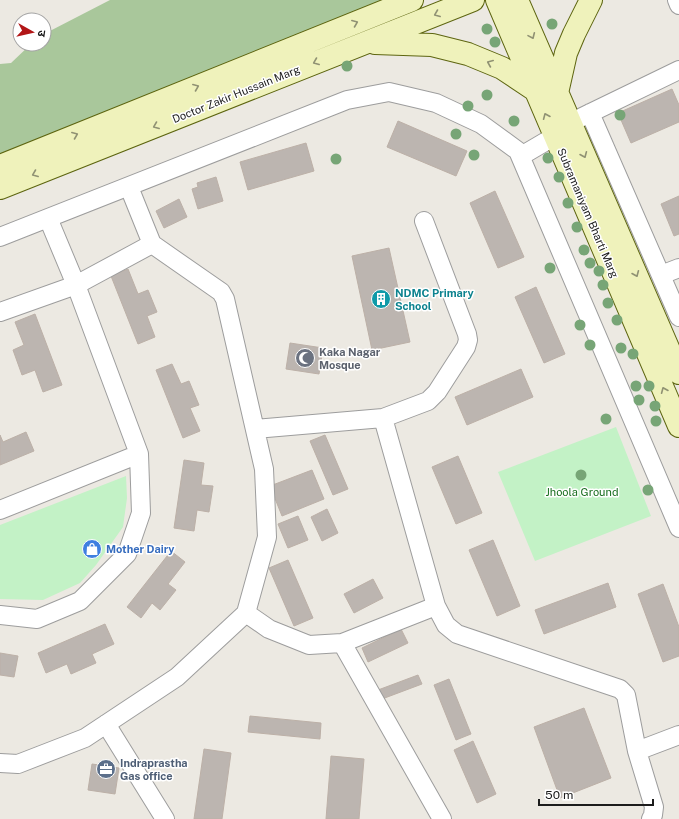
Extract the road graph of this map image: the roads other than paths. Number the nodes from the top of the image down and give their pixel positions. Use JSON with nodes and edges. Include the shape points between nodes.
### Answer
{"nodes":[{"id":1,"x":473,"y":0,"type":"edge"},
{"id":2,"x":497,"y":0,"type":"edge"},
{"id":3,"x":517,"y":0,"type":"edge"},
{"id":4,"x":591,"y":0,"type":"edge"},
{"id":5,"x":677,"y":0,"type":"edge"},
{"id":6,"x":679,"y":5,"type":"edge"},
{"id":7,"x":393,"y":6,"type":"edge"},
{"id":8,"x":400,"y":29,"type":"junction"},
{"id":9,"x":363,"y":43,"type":"junction"},
{"id":10,"x":679,"y":70,"type":"edge"},
{"id":11,"x":535,"y":90,"type":"junction"},
{"id":12,"x":557,"y":93,"type":"junction"},
{"id":13,"x":590,"y":113,"type":"junction"},
{"id":14,"x":563,"y":130,"type":"junction"},
{"id":15,"x":521,"y":156,"type":"junction"},
{"id":16,"x":0,"y":166,"type":"edge"},
{"id":17,"x":129,"y":187,"type":"junction"},
{"id":18,"x":0,"y":188,"type":"edge"},
{"id":19,"x":48,"y":218,"type":"junction"},
{"id":20,"x":424,"y":221,"type":"dead end"},
{"id":21,"x":0,"y":237,"type":"edge"},
{"id":22,"x":152,"y":244,"type":"junction"},
{"id":23,"x":679,"y":268,"type":"edge"},
{"id":24,"x":661,"y":275,"type":"junction"},
{"id":25,"x":76,"y":285,"type":"junction"},
{"id":26,"x":0,"y":312,"type":"edge"},
{"id":27,"x":679,"y":317,"type":"edge"},
{"id":28,"x":679,"y":374,"type":"edge"},
{"id":29,"x":383,"y":418,"type":"junction"},
{"id":30,"x":679,"y":426,"type":"edge"},
{"id":31,"x":255,"y":429,"type":"junction"},
{"id":32,"x":139,"y":454,"type":"junction"},
{"id":33,"x":0,"y":510,"type":"edge"},
{"id":34,"x":679,"y":528,"type":"edge"},
{"id":35,"x":436,"y":606,"type":"junction"},
{"id":36,"x":246,"y":613,"type":"junction"},
{"id":37,"x":0,"y":616,"type":"edge"},
{"id":38,"x":342,"y":643,"type":"junction"},
{"id":39,"x":106,"y":724,"type":"junction"},
{"id":40,"x":679,"y":735,"type":"edge"},
{"id":41,"x":637,"y":751,"type":"junction"},
{"id":42,"x":0,"y":763,"type":"edge"},
{"id":43,"x":165,"y":819,"type":"edge"},
{"id":44,"x":442,"y":819,"type":"edge"},
{"id":45,"x":651,"y":819,"type":"edge"}],
"edges":[{"from":1,"to":8,"type":"main road","name":"Doctor Zakir Hussain Marg","one_way":true},
{"from":2,"to":11,"type":"main road","name":"Subramaniyam Bharti Marg"},
{"from":3,"to":12,"type":"main road","name":"Subramaniyam Bharti Marg","one_way":true},
{"from":4,"to":12,"type":"main road","via":[[566,53]]},
{"from":5,"to":6,"type":"street"},
{"from":7,"to":8,"type":"main road"},
{"from":16,"to":7,"type":"main road","name":"Doctor Zakir Hussain Marg","one_way":true},
{"from":8,"to":9,"type":"main road","name":"Doctor Zakir Hussain Marg"},
{"from":11,"to":9,"type":"main road","one_way":true,"via":[[502,68],[468,54],[432,45]]},
{"from":9,"to":18,"type":"main road","name":"Doctor Zakir Hussain Marg","one_way":true},
{"from":10,"to":13,"type":"street"},
{"from":14,"to":11,"type":"main road","name":"Subramaniyam Bharti Marg","one_way":true},
{"from":12,"to":14,"type":"main road","name":"Subramaniyam Bharti Marg"},
{"from":13,"to":14,"type":"street"},
{"from":13,"to":24,"type":"street"},
{"from":14,"to":15,"type":"street"},
{"from":14,"to":28,"type":"main road","name":"Subramaniyam Bharti Marg","one_way":true},
{"from":30,"to":14,"type":"main road","name":"Subramaniyam Bharti Marg","one_way":true},
{"from":15,"to":17,"type":"street","via":[[518,151],[481,124],[436,103],[389,92],[347,100]]},
{"from":15,"to":34,"type":"street"},
{"from":17,"to":19,"type":"street"},
{"from":17,"to":22,"type":"street"},
{"from":19,"to":21,"type":"street"},
{"from":19,"to":25,"type":"street"},
{"from":20,"to":29,"type":"street","via":[[467,334],[468,344],[433,397]]},
{"from":22,"to":25,"type":"street"},
{"from":22,"to":31,"type":"street","via":[[221,292],[225,299]]},
{"from":23,"to":24,"type":"street"},
{"from":24,"to":27,"type":"street"},
{"from":25,"to":26,"type":"street"},
{"from":25,"to":32,"type":"street"},
{"from":29,"to":31,"type":"street"},
{"from":29,"to":35,"type":"street"},
{"from":31,"to":36,"type":"street","via":[[264,470],[267,538]]},
{"from":32,"to":33,"type":"street"},
{"from":32,"to":37,"type":"street","via":[[141,513],[128,554],[80,600],[37,618]]},
{"from":35,"to":38,"type":"street"},
{"from":35,"to":41,"type":"street","via":[[446,625],[456,634],[624,692]]},
{"from":36,"to":38,"type":"street","via":[[269,629],[309,645]]},
{"from":36,"to":39,"type":"street","via":[[178,677]]},
{"from":38,"to":44,"type":"street"},
{"from":39,"to":42,"type":"street","via":[[85,738],[18,764]]},
{"from":39,"to":43,"type":"street"},
{"from":40,"to":41,"type":"street"},
{"from":41,"to":45,"type":"street","via":[[654,807]]}]}
